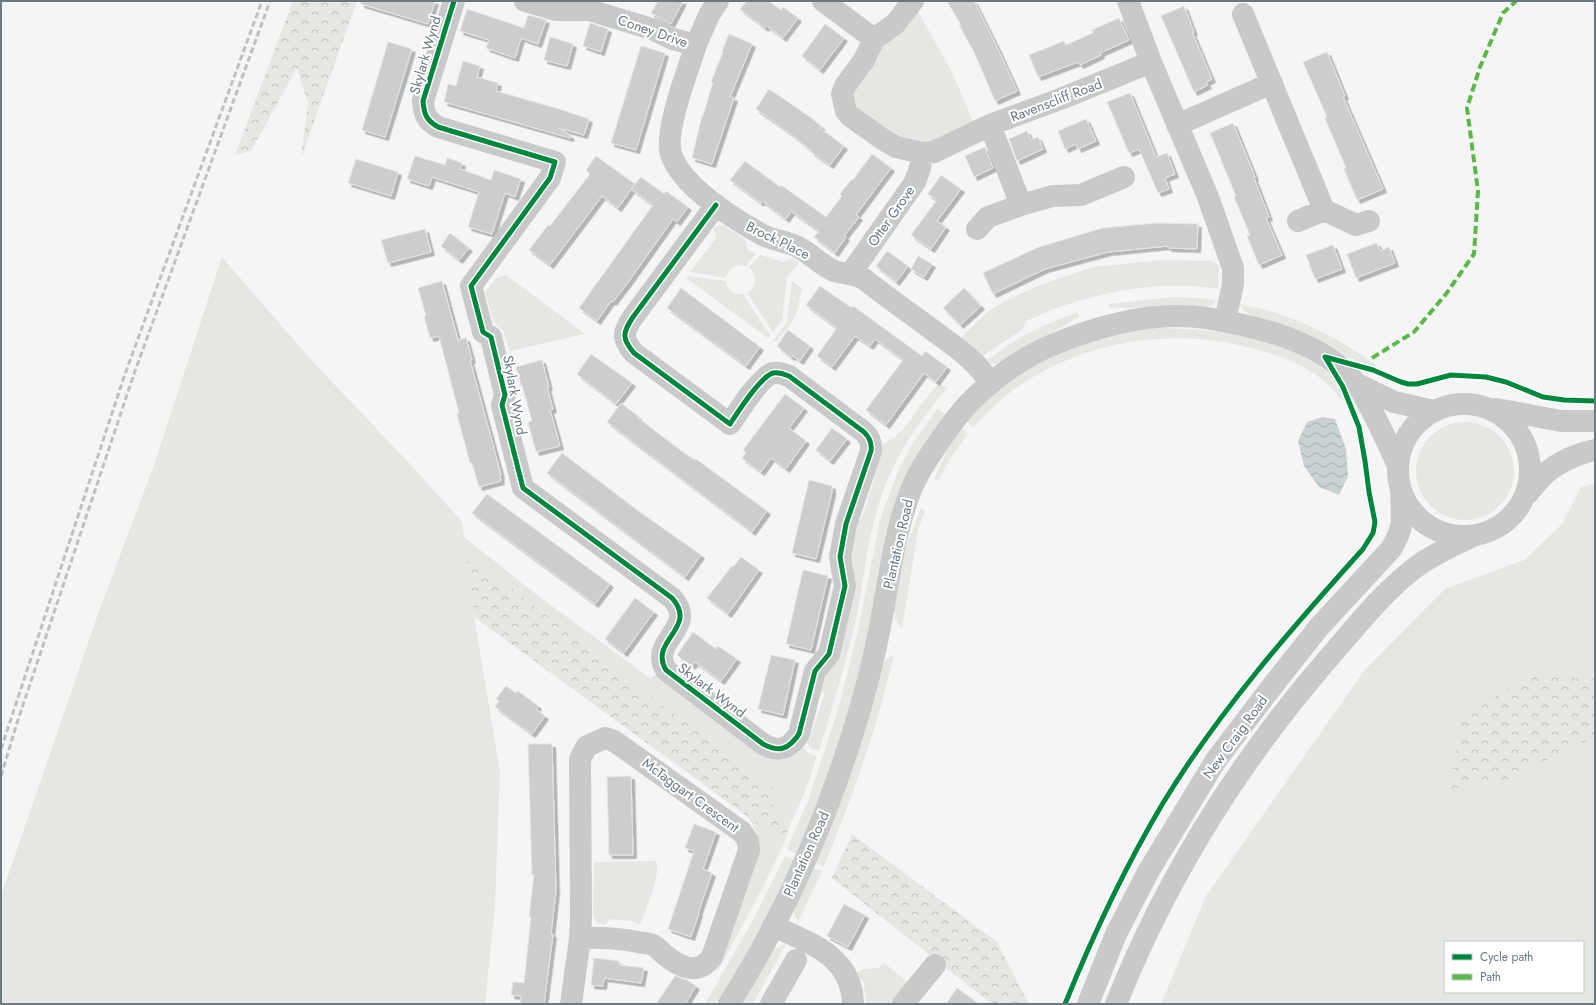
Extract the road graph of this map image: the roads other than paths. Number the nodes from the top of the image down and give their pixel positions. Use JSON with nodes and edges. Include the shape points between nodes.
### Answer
{"nodes":[{"id":1,"x":454,"y":1,"type":"edge"},
{"id":2,"x":525,"y":1,"type":"edge"},
{"id":3,"x":718,"y":1,"type":"edge"},
{"id":4,"x":823,"y":1,"type":"edge"},
{"id":5,"x":913,"y":1,"type":"edge"},
{"id":6,"x":1128,"y":1,"type":"edge"},
{"id":7,"x":1243,"y":14,"type":"dead end"},
{"id":8,"x":874,"y":39,"type":"junction"},
{"id":9,"x":696,"y":45,"type":"junction"},
{"id":10,"x":1151,"y":62,"type":"junction"},
{"id":11,"x":1272,"y":83,"type":"junction"},
{"id":12,"x":990,"y":125,"type":"junction"},
{"id":13,"x":1177,"y":125,"type":"junction"},
{"id":14,"x":922,"y":153,"type":"junction"},
{"id":15,"x":671,"y":154,"type":"joint"},
{"id":16,"x":1124,"y":177,"type":"dead end"},
{"id":17,"x":716,"y":205,"type":"junction"},
{"id":18,"x":1020,"y":205,"type":"junction"},
{"id":19,"x":1324,"y":210,"type":"junction"},
{"id":20,"x":1298,"y":221,"type":"dead end"},
{"id":21,"x":1369,"y":221,"type":"dead end"},
{"id":22,"x":977,"y":229,"type":"dead end"},
{"id":23,"x":851,"y":273,"type":"junction"},
{"id":24,"x":1225,"y":321,"type":"junction"},
{"id":25,"x":990,"y":384,"type":"junction"},
{"id":26,"x":1357,"y":384,"type":"junction"},
{"id":27,"x":1483,"y":407,"type":"junction"},
{"id":28,"x":1434,"y":411,"type":"junction"},
{"id":29,"x":1595,"y":421,"type":"edge"},
{"id":30,"x":1595,"y":450,"type":"edge"},
{"id":31,"x":1398,"y":466,"type":"junction"},
{"id":32,"x":1401,"y":491,"type":"junction"},
{"id":33,"x":1526,"y":495,"type":"junction"},
{"id":34,"x":1473,"y":536,"type":"junction"},
{"id":35,"x":773,"y":926,"type":"junction"},
{"id":36,"x":580,"y":938,"type":"junction"},
{"id":37,"x":796,"y":960,"type":"dead end"},
{"id":38,"x":935,"y":965,"type":"dead end"},
{"id":39,"x":571,"y":1004,"type":"edge"},
{"id":40,"x":729,"y":1004,"type":"edge"},
{"id":41,"x":771,"y":1004,"type":"edge"},
{"id":42,"x":853,"y":1004,"type":"edge"},
{"id":43,"x":903,"y":1004,"type":"edge"},
{"id":44,"x":1088,"y":1004,"type":"edge"},
{"id":45,"x":1116,"y":1004,"type":"edge"}],
"edges":[{"from":1,"to":17,"type":"street","name":"Skylark Wynd","via":[[423,101],[429,122],[438,127],[555,162],[550,178],[471,286],[483,332],[491,337],[497,358],[505,394],[502,405],[523,488],[672,598],[678,605],[681,616],[679,626],[664,647],[662,664],[666,670],[763,744],[771,749],[780,750],[794,741],[799,734],[815,672],[829,654],[844,586],[840,557],[846,524],[872,444],[864,432],[782,373],[774,373],[762,379],[730,424],[628,346],[624,337],[626,328]]},
{"from":2,"to":9,"type":"street","name":"Coney Drive","via":[[556,10],[589,10]]},
{"from":3,"to":9,"type":"street"},
{"from":4,"to":8,"type":"street"},
{"from":5,"to":8,"type":"street","via":[[895,24]]},
{"from":6,"to":10,"type":"street"},
{"from":7,"to":11,"type":"street"},
{"from":8,"to":14,"type":"street","name":"Ravenscliff Road","via":[[864,60],[844,86],[842,94],[846,110],[850,116],[896,147]]},
{"from":9,"to":15,"type":"street","name":"Coney Drive","via":[[675,114],[670,137]]},
{"from":10,"to":12,"type":"street","name":"Ravenscliff Road"},
{"from":10,"to":13,"type":"street"},
{"from":11,"to":13,"type":"street"},
{"from":11,"to":19,"type":"street"},
{"from":12,"to":14,"type":"street","name":"Ravenscliff Road","via":[[934,152]]},
{"from":12,"to":18,"type":"street"},
{"from":13,"to":24,"type":"street","via":[[1208,197],[1233,270],[1233,284]]},
{"from":14,"to":23,"type":"street","name":"Otter Grove","via":[[915,182]]},
{"from":15,"to":17,"type":"street","name":"Brock Place","via":[[679,170]]},
{"from":16,"to":18,"type":"street","via":[[1080,195],[1053,196]]},
{"from":17,"to":23,"type":"street","name":"Brock Place","via":[[770,239],[797,246],[840,273]]},
{"from":18,"to":22,"type":"street","via":[[988,217]]},
{"from":19,"to":20,"type":"street"},
{"from":19,"to":21,"type":"street","via":[[1356,225]]},
{"from":23,"to":25,"type":"street","name":"Brock Place","via":[[864,279],[952,344],[986,376]]},
{"from":24,"to":25,"type":"street","name":"Plantation Road","via":[[1175,316],[1146,318],[1092,329],[1033,354]]},
{"from":24,"to":26,"type":"street","name":"Plantation Road","via":[[1280,335],[1303,344],[1345,370]]},
{"from":25,"to":35,"type":"street","name":"Plantation Road","via":[[972,400],[932,451],[912,489],[895,543],[881,620],[848,747],[805,860]]},
{"from":26,"to":28,"type":"street","name":"Plantation Road","via":[[1394,402]]},
{"from":26,"to":31,"type":"street","name":"Plantation Road"},
{"from":27,"to":28,"type":"street","via":[[1450,405]]},
{"from":27,"to":29,"type":"street","via":[[1553,420]]},
{"from":27,"to":33,"type":"street","via":[[1500,414],[1514,426],[1524,441],[1530,459],[1530,478]]},
{"from":28,"to":31,"type":"street","via":[[1422,419],[1409,434],[1400,452]]},
{"from":30,"to":33,"type":"street","via":[[1558,464]]},
{"from":31,"to":32,"type":"street"},
{"from":32,"to":34,"type":"street","via":[[1409,508],[1421,522],[1448,535]]},
{"from":32,"to":44,"type":"street","name":"New Craig Road","via":[[1402,529],[1397,540],[1319,628],[1216,760],[1148,872],[1116,934]]},
{"from":33,"to":34,"type":"street","via":[[1517,511],[1505,523],[1490,532]]},
{"from":34,"to":45,"type":"street","name":"New Craig Road","via":[[1413,570],[1363,618],[1303,687],[1237,776],[1197,840],[1166,893],[1138,949]]},
{"from":35,"to":40,"type":"street","name":"Plantation Road"},
{"from":35,"to":42,"type":"street","via":[[826,952],[842,968],[849,980]]},
{"from":36,"to":36,"type":"street","name":"McTaggart Crescent","via":[[603,937],[653,945],[678,964],[690,968],[706,965],[712,957],[749,850],[748,841],[742,832],[614,741],[605,738],[587,746],[580,759]]},
{"from":36,"to":39,"type":"street","name":"McTaggart Crescent"},
{"from":37,"to":41,"type":"street"},
{"from":38,"to":43,"type":"street"}]}
